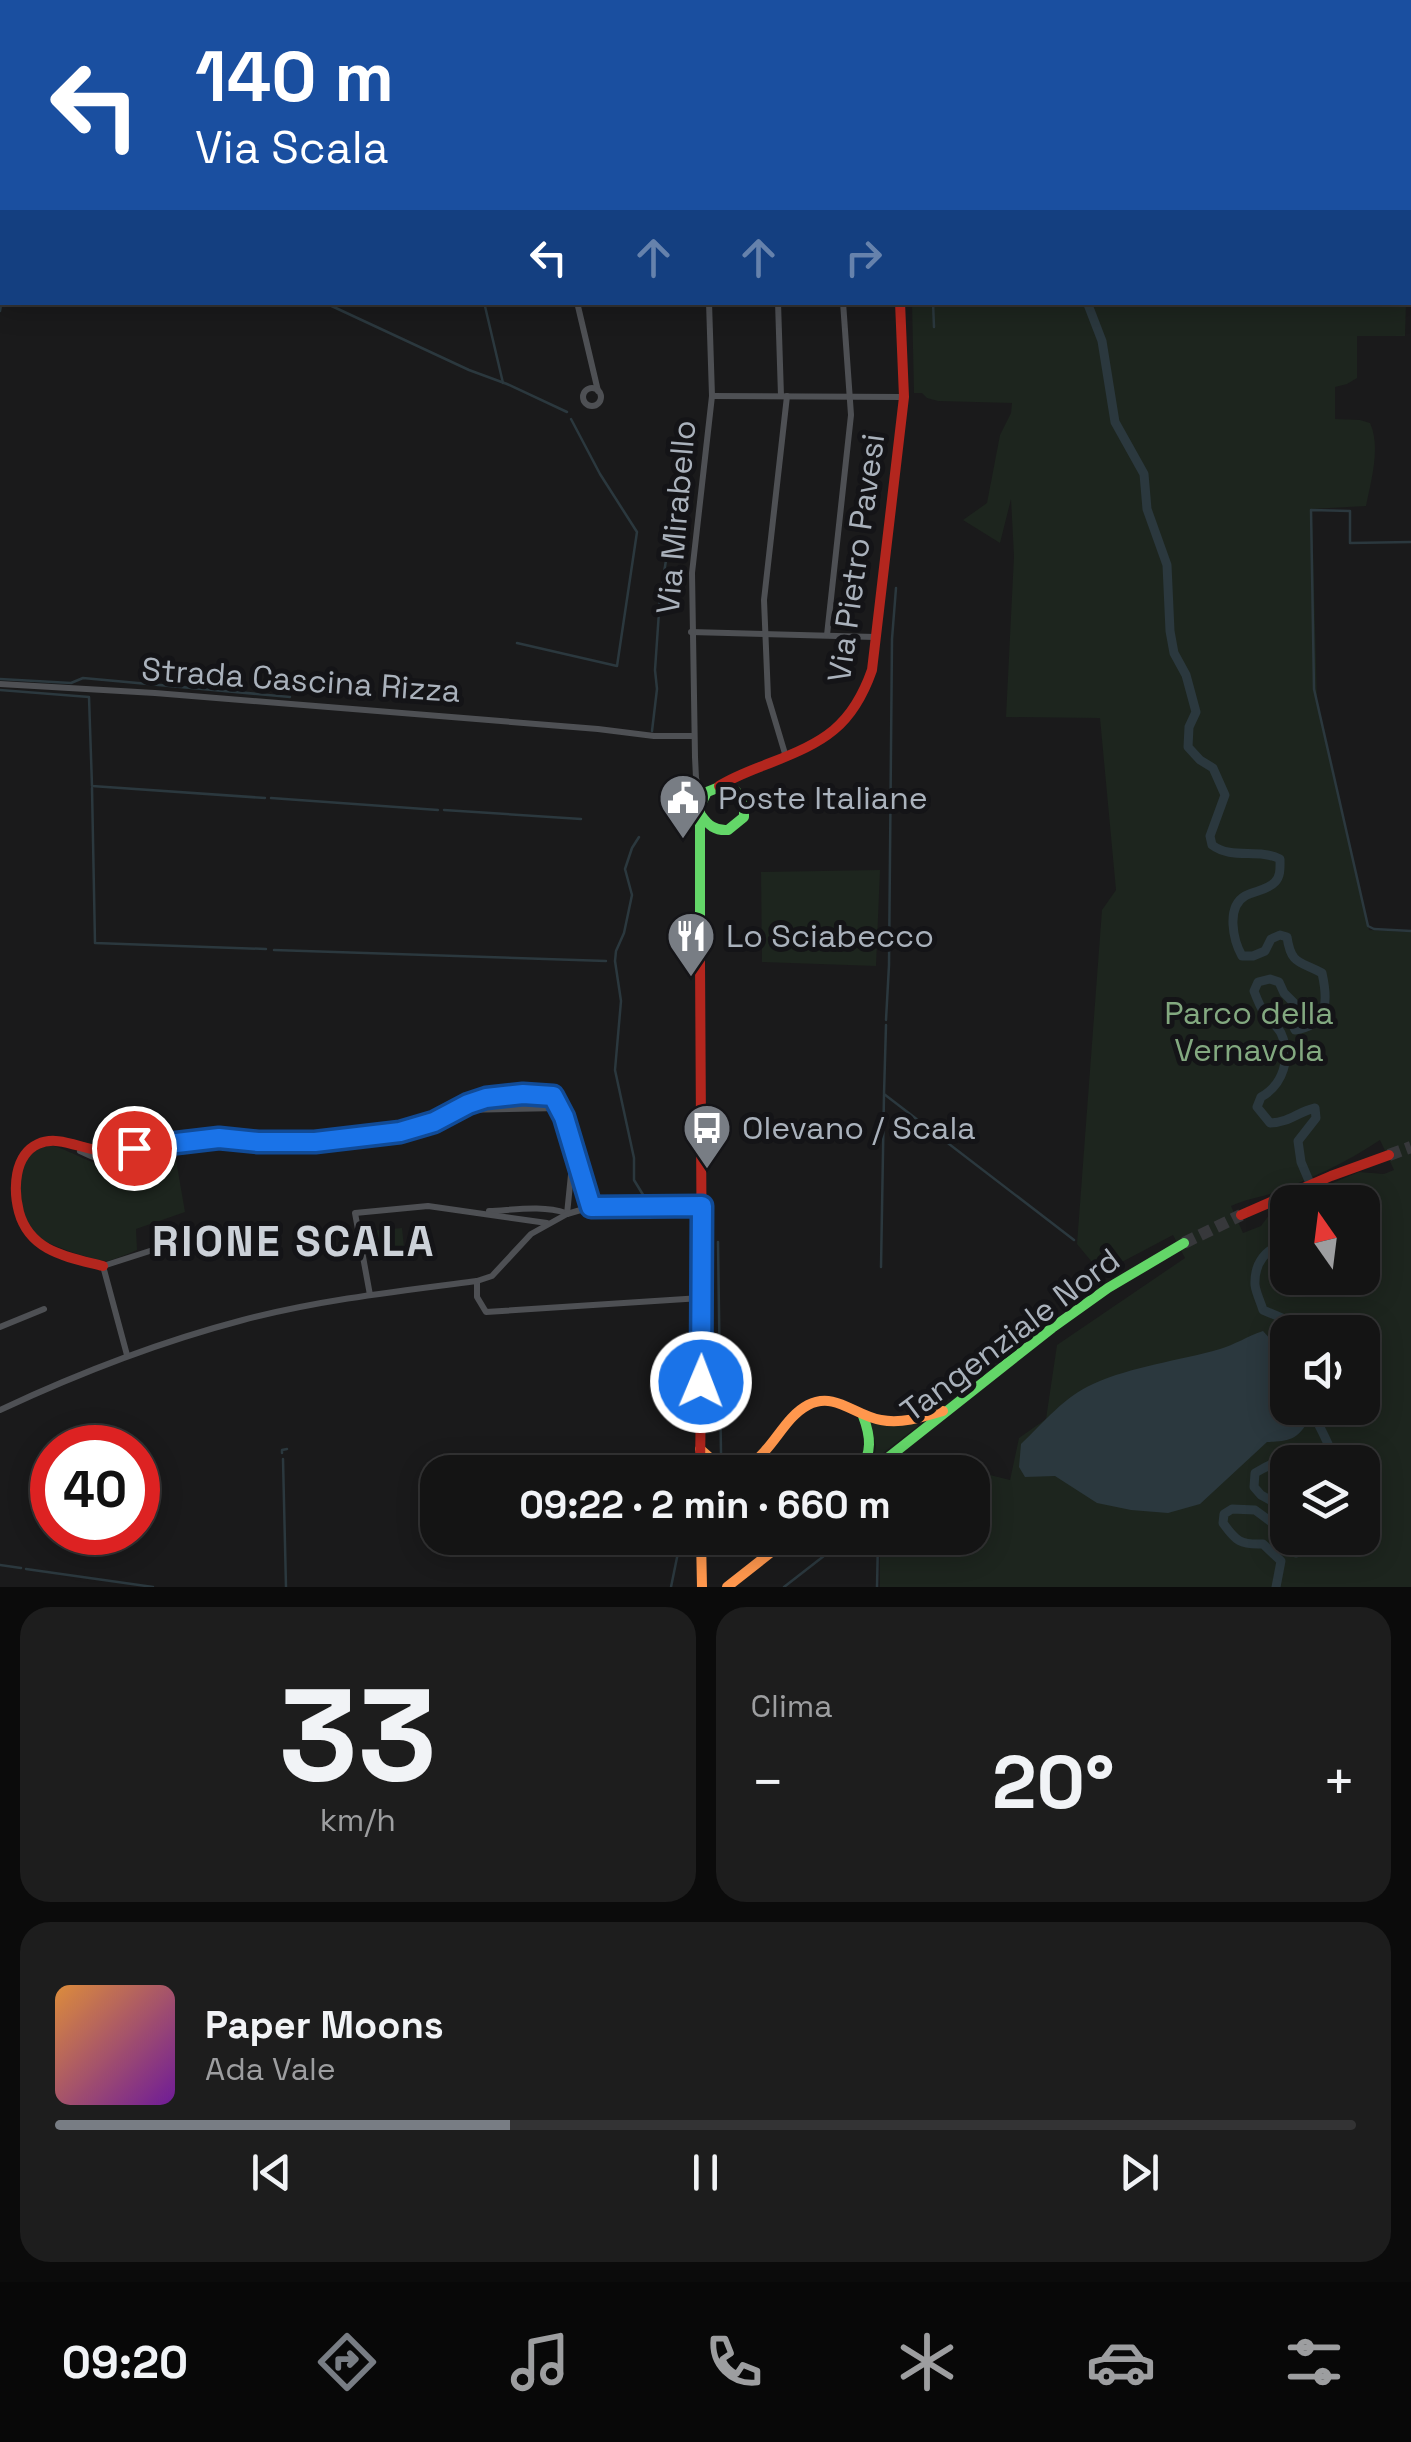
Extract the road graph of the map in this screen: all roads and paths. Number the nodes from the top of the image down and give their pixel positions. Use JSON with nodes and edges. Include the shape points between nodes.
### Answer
{"nodes":[{"id":1,"x":578,"y":305,"type":"edge"},
{"id":2,"x":710,"y":305,"type":"edge"},
{"id":3,"x":778,"y":305,"type":"edge"},
{"id":4,"x":843,"y":305,"type":"edge"},
{"id":5,"x":900,"y":305,"type":"edge"},
{"id":6,"x":598,"y":391,"type":"dead end"},
{"id":7,"x":712,"y":396,"type":"junction"},
{"id":8,"x":784,"y":396,"type":"junction"},
{"id":9,"x":904,"y":397,"type":"junction"},
{"id":10,"x":851,"y":398,"type":"junction"},
{"id":11,"x":692,"y":632,"type":"junction"},
{"id":12,"x":765,"y":633,"type":"junction"},
{"id":13,"x":827,"y":636,"type":"junction"},
{"id":14,"x":876,"y":637,"type":"junction"},
{"id":15,"x":0,"y":684,"type":"edge"},
{"id":16,"x":694,"y":736,"type":"junction"},
{"id":17,"x":786,"y":756,"type":"junction"},
{"id":18,"x":695,"y":757,"type":"junction"},
{"id":19,"x":762,"y":766,"type":"junction"},
{"id":20,"x":715,"y":788,"type":"junction"},
{"id":21,"x":742,"y":796,"type":"junction"},
{"id":22,"x":703,"y":799,"type":"junction"},
{"id":23,"x":701,"y":815,"type":"junction"},
{"id":24,"x":719,"y":832,"type":"junction"},
{"id":25,"x":699,"y":858,"type":"junction"},
{"id":26,"x":573,"y":1149,"type":"junction"},
{"id":27,"x":1389,"y":1155,"type":"tunnel mouth"},
{"id":28,"x":702,"y":1206,"type":"junction"},
{"id":29,"x":591,"y":1207,"type":"junction"},
{"id":30,"x":472,"y":1212,"type":"junction"},
{"id":31,"x":567,"y":1214,"type":"junction"},
{"id":32,"x":1242,"y":1215,"type":"tunnel mouth"},
{"id":33,"x":548,"y":1224,"type":"junction"},
{"id":34,"x":181,"y":1241,"type":"dead end"},
{"id":35,"x":1184,"y":1243,"type":"tunnel mouth"},
{"id":36,"x":103,"y":1266,"type":"junction"},
{"id":37,"x":477,"y":1281,"type":"junction"},
{"id":38,"x":370,"y":1296,"type":"junction"},
{"id":39,"x":702,"y":1298,"type":"junction"},
{"id":40,"x":44,"y":1309,"type":"dead end"},
{"id":41,"x":0,"y":1326,"type":"edge"},
{"id":42,"x":127,"y":1355,"type":"junction"},
{"id":43,"x":1,"y":1407,"type":"edge"},
{"id":44,"x":950,"y":1408,"type":"junction"},
{"id":45,"x":863,"y":1416,"type":"junction"},
{"id":46,"x":700,"y":1449,"type":"junction"},
{"id":47,"x":700,"y":1455,"type":"edge"},
{"id":48,"x":707,"y":1455,"type":"edge"},
{"id":49,"x":762,"y":1455,"type":"edge"},
{"id":50,"x":869,"y":1455,"type":"edge"},
{"id":51,"x":891,"y":1455,"type":"edge"},
{"id":52,"x":701,"y":1555,"type":"edge"},
{"id":53,"x":767,"y":1555,"type":"edge"},
{"id":54,"x":702,"y":1587,"type":"edge"},
{"id":55,"x":727,"y":1587,"type":"edge"}],
"edges":[{"from":1,"to":6,"type":"street"},
{"from":2,"to":7,"type":"street","name":"Via Mirabello"},
{"from":3,"to":8,"type":"street"},
{"from":4,"to":10,"type":"street"},
{"from":5,"to":9,"type":"main road","name":"Via Pietro Pavesi"},
{"from":7,"to":8,"type":"street"},
{"from":7,"to":11,"type":"street","name":"Via Mirabello"},
{"from":8,"to":10,"type":"street"},
{"from":8,"to":12,"type":"street"},
{"from":9,"to":10,"type":"street"},
{"from":9,"to":14,"type":"main road","name":"Via Pietro Pavesi"},
{"from":10,"to":13,"type":"street"},
{"from":11,"to":12,"type":"street"},
{"from":11,"to":16,"type":"street","name":"Via Mirabello"},
{"from":12,"to":13,"type":"street"},
{"from":12,"to":17,"type":"street","via":[[768,697]]},
{"from":13,"to":14,"type":"street"},
{"from":14,"to":17,"type":"main road","name":"Via Pietro Pavesi","via":[[868,683],[852,713],[816,743]]},
{"from":15,"to":16,"type":"street","name":"Strada Cascina Rizza"},
{"from":16,"to":18,"type":"street","name":"Via Mirabello"},
{"from":17,"to":19,"type":"main road","name":"Via Pietro Pavesi"},
{"from":18,"to":20,"type":"street","name":"Via Mirabello","via":[[700,776]]},
{"from":18,"to":22,"type":"street","name":"Via Mirabello"},
{"from":19,"to":20,"type":"main road","name":"Via Pietro Pavesi"},
{"from":19,"to":21,"type":"main road"},
{"from":20,"to":21,"type":"main road"},
{"from":20,"to":22,"type":"main road"},
{"from":21,"to":24,"type":"main road","via":[[742,821]]},
{"from":22,"to":23,"type":"main road"},
{"from":23,"to":24,"type":"main road"},
{"from":23,"to":25,"type":"main road"},
{"from":24,"to":25,"type":"main road"},
{"from":25,"to":28,"type":"main road"},
{"from":26,"to":29,"type":"main road"},
{"from":26,"to":31,"type":"street"},
{"from":26,"to":36,"type":"main road","via":[[553,1096],[523,1094],[486,1098],[400,1132],[315,1142],[219,1138],[96,1150],[35,1144],[18,1172],[23,1226],[36,1243]]},
{"from":27,"to":32,"type":"main road"},
{"from":28,"to":29,"type":"street"},
{"from":28,"to":39,"type":"main road"},
{"from":29,"to":31,"type":"street"},
{"from":30,"to":31,"type":"street"},
{"from":30,"to":33,"type":"street"},
{"from":30,"to":38,"type":"street","via":[[428,1206],[355,1213]]},
{"from":31,"to":33,"type":"street"},
{"from":33,"to":37,"type":"street","via":[[492,1276]]},
{"from":34,"to":36,"type":"street"},
{"from":35,"to":44,"type":"main road","name":"Tangenziale Nord","via":[[1108,1288]]},
{"from":36,"to":42,"type":"street"},
{"from":37,"to":38,"type":"street"},
{"from":37,"to":39,"type":"street","via":[[486,1312]]},
{"from":38,"to":42,"type":"street","via":[[246,1320]]},
{"from":39,"to":46,"type":"main road"},
{"from":40,"to":41,"type":"street"},
{"from":42,"to":43,"type":"street"},
{"from":44,"to":45,"type":"main road","via":[[913,1420]]},
{"from":44,"to":51,"type":"main road","name":"Tangenziale Nord"},
{"from":45,"to":49,"type":"main road","via":[[830,1399],[811,1403]]},
{"from":45,"to":50,"type":"main road"},
{"from":46,"to":47,"type":"main road"},
{"from":46,"to":48,"type":"main road"},
{"from":52,"to":54,"type":"main road"},
{"from":53,"to":55,"type":"main road"}]}
